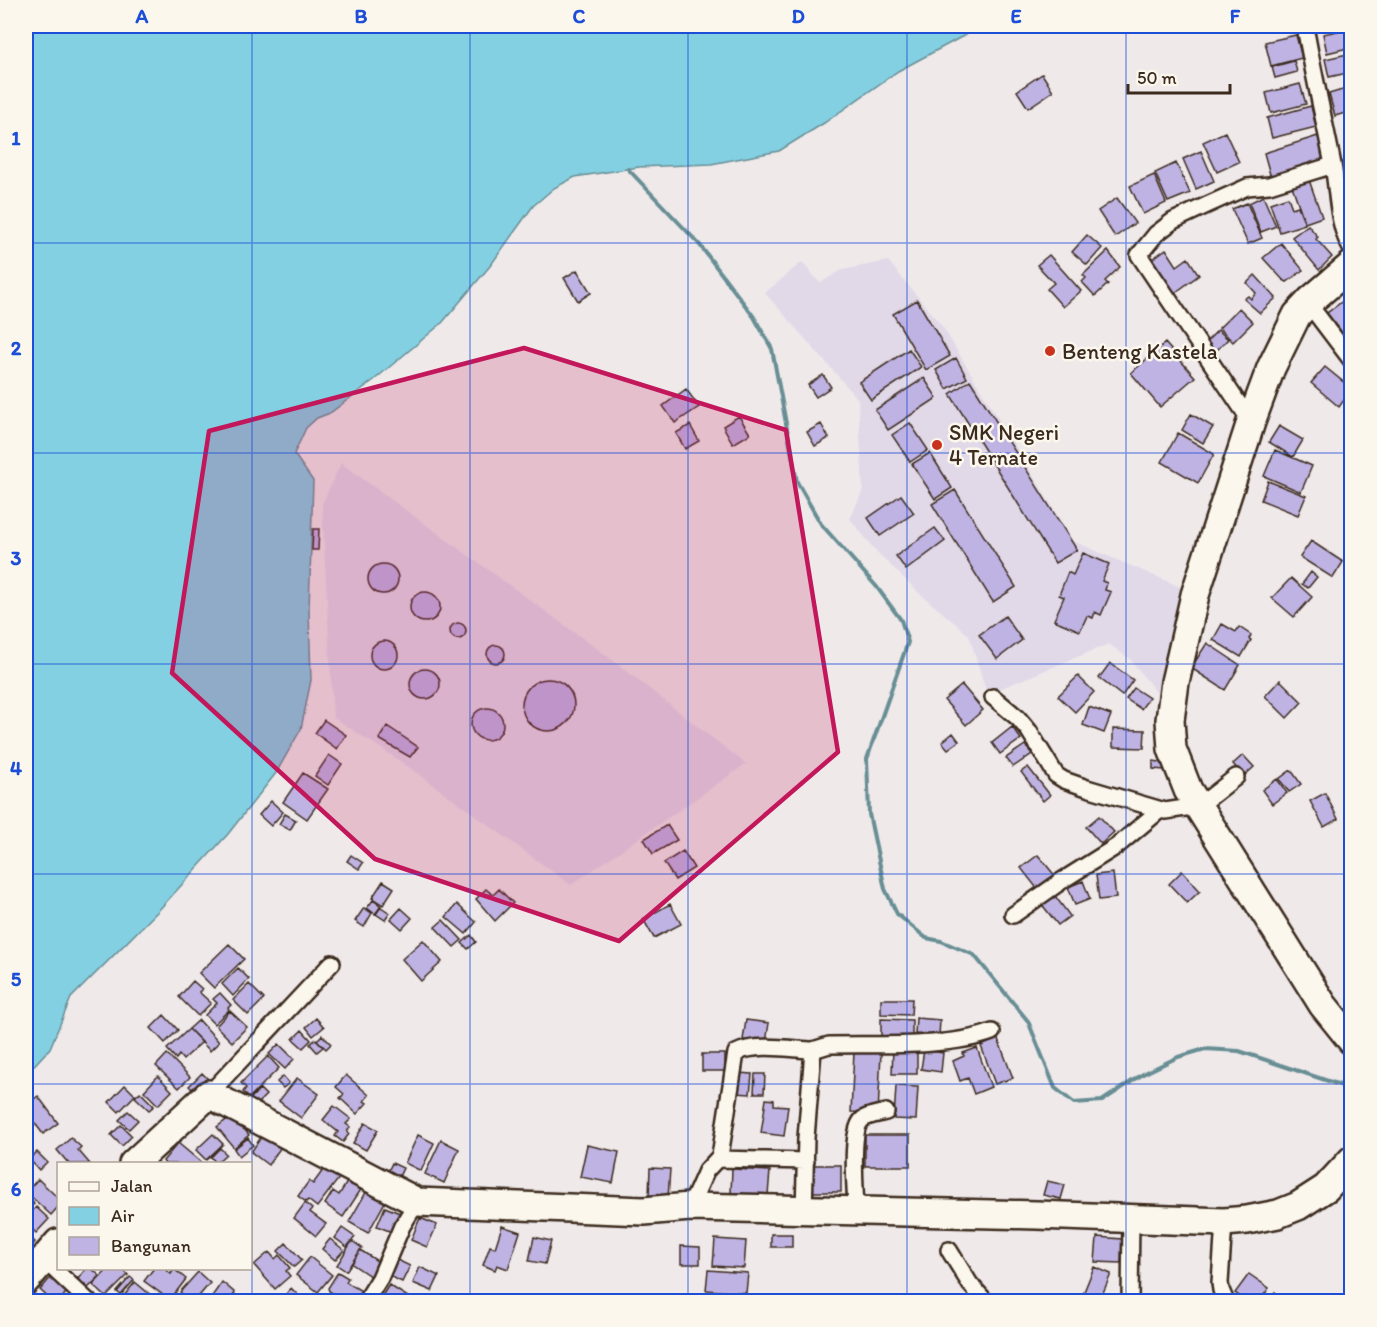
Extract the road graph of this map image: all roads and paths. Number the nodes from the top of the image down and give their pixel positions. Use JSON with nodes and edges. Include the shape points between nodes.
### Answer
{"nodes":[{"id":1,"x":1305,"y":26,"type":"edge"},
{"id":2,"x":1333,"y":165,"type":"junction"},
{"id":3,"x":1352,"y":250,"type":"edge"},
{"id":4,"x":1352,"y":265,"type":"edge"},
{"id":5,"x":1308,"y":303,"type":"junction"},
{"id":6,"x":1352,"y":361,"type":"edge"},
{"id":7,"x":1251,"y":422,"type":"junction"},
{"id":8,"x":993,"y":697,"type":"dead end"},
{"id":9,"x":1236,"y":777,"type":"dead end"},
{"id":10,"x":1199,"y":806,"type":"junction"},
{"id":11,"x":1160,"y":810,"type":"junction"},
{"id":12,"x":1013,"y":915,"type":"dead end"},
{"id":13,"x":332,"y":963,"type":"dead end"},
{"id":14,"x":992,"y":1032,"type":"dead end"},
{"id":15,"x":1352,"y":1041,"type":"edge"},
{"id":16,"x":813,"y":1050,"type":"junction"},
{"id":17,"x":209,"y":1094,"type":"junction"},
{"id":18,"x":886,"y":1112,"type":"dead end"},
{"id":19,"x":718,"y":1159,"type":"junction"},
{"id":20,"x":1352,"y":1160,"type":"edge"},
{"id":21,"x":806,"y":1161,"type":"junction"},
{"id":22,"x":135,"y":1162,"type":"edge"},
{"id":23,"x":417,"y":1202,"type":"junction"},
{"id":24,"x":690,"y":1207,"type":"junction"},
{"id":25,"x":804,"y":1211,"type":"junction"},
{"id":26,"x":856,"y":1212,"type":"junction"},
{"id":27,"x":1131,"y":1218,"type":"junction"},
{"id":28,"x":1224,"y":1222,"type":"junction"},
{"id":29,"x":950,"y":1250,"type":"dead end"},
{"id":30,"x":51,"y":1252,"type":"edge"},
{"id":31,"x":65,"y":1270,"type":"edge"},
{"id":32,"x":26,"y":1280,"type":"edge"},
{"id":33,"x":89,"y":1302,"type":"edge"},
{"id":34,"x":365,"y":1302,"type":"edge"},
{"id":35,"x":986,"y":1302,"type":"edge"},
{"id":36,"x":1130,"y":1302,"type":"edge"},
{"id":37,"x":1226,"y":1302,"type":"edge"}],
"edges":[{"from":1,"to":2,"type":"street"},
{"from":2,"to":3,"type":"street","via":[[1339,208]]},
{"from":2,"to":7,"type":"street","via":[[1269,185],[1247,187],[1207,204],[1173,221],[1139,255]]},
{"from":4,"to":5,"type":"highway"},
{"from":5,"to":6,"type":"street"},
{"from":5,"to":7,"type":"highway","via":[[1281,345]]},
{"from":7,"to":10,"type":"highway","via":[[1195,595],[1171,709],[1172,749],[1188,790]]},
{"from":8,"to":11,"type":"street","via":[[1018,718],[1056,775]]},
{"from":9,"to":10,"type":"street"},
{"from":10,"to":11,"type":"street"},
{"from":10,"to":15,"type":"highway","via":[[1323,1005]]},
{"from":11,"to":12,"type":"street","via":[[1117,846]]},
{"from":13,"to":17,"type":"street"},
{"from":14,"to":16,"type":"street","via":[[954,1040],[829,1045]]},
{"from":16,"to":19,"type":"street","via":[[756,1048],[736,1053]]},
{"from":16,"to":21,"type":"street"},
{"from":17,"to":22,"type":"highway"},
{"from":17,"to":23,"type":"highway"},
{"from":18,"to":26,"type":"street","via":[[864,1118],[856,1129]]},
{"from":19,"to":21,"type":"street"},
{"from":19,"to":24,"type":"street","via":[[706,1171]]},
{"from":20,"to":28,"type":"highway","via":[[1326,1188],[1298,1206],[1258,1219]]},
{"from":21,"to":25,"type":"street"},
{"from":23,"to":24,"type":"highway","via":[[644,1211]]},
{"from":23,"to":34,"type":"street"},
{"from":24,"to":25,"type":"highway"},
{"from":25,"to":26,"type":"highway"},
{"from":26,"to":27,"type":"highway"},
{"from":27,"to":28,"type":"highway"},
{"from":27,"to":36,"type":"street"},
{"from":28,"to":37,"type":"street","via":[[1220,1283]]},
{"from":29,"to":35,"type":"street"},
{"from":30,"to":32,"type":"highway"},
{"from":31,"to":33,"type":"street"}]}
